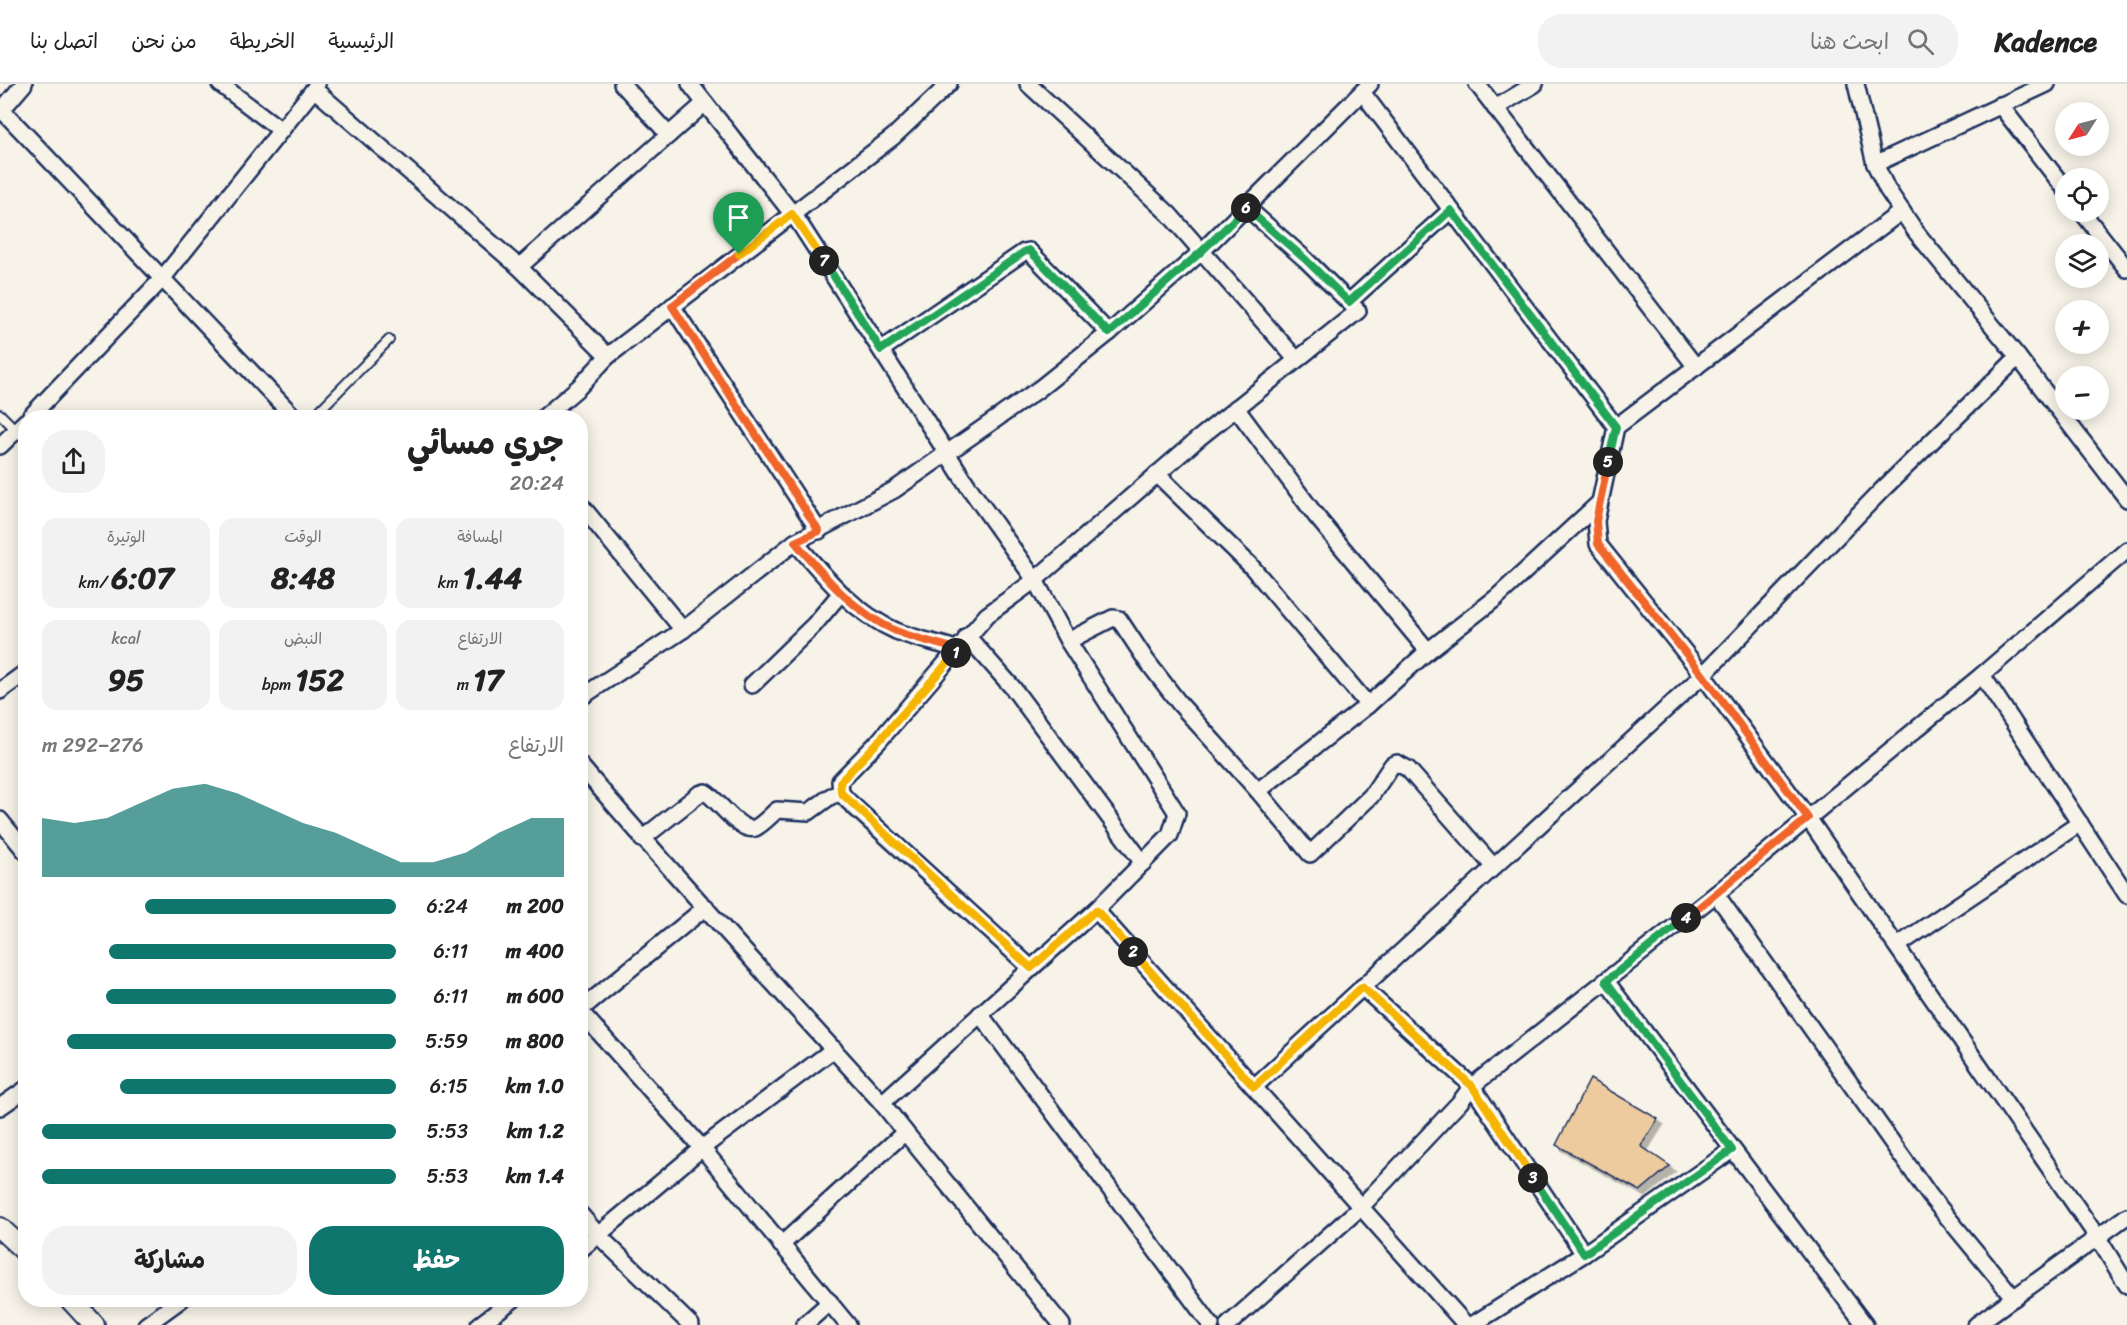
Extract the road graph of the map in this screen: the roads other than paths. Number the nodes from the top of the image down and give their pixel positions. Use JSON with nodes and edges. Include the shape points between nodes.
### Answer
{"nodes":[{"id":1,"x":24,"y":84,"type":"edge"},
{"id":2,"x":220,"y":84,"type":"edge"},
{"id":3,"x":622,"y":84,"type":"edge"},
{"id":4,"x":690,"y":84,"type":"edge"},
{"id":5,"x":949,"y":84,"type":"edge"},
{"id":6,"x":1028,"y":84,"type":"edge"},
{"id":7,"x":1476,"y":84,"type":"edge"},
{"id":8,"x":1535,"y":84,"type":"edge"},
{"id":9,"x":1856,"y":84,"type":"edge"},
{"id":10,"x":2047,"y":84,"type":"edge"},
{"id":11,"x":316,"y":86,"type":"edge"},
{"id":12,"x":1366,"y":88,"type":"edge"},
{"id":13,"x":2024,"y":89,"type":"edge"},
{"id":14,"x":705,"y":103,"type":"junction"},
{"id":15,"x":2000,"y":105,"type":"junction"},
{"id":16,"x":1495,"y":108,"type":"junction"},
{"id":17,"x":1,"y":111,"type":"edge"},
{"id":18,"x":281,"y":130,"type":"junction"},
{"id":19,"x":669,"y":135,"type":"junction"},
{"id":20,"x":1875,"y":164,"type":"junction"},
{"id":21,"x":2055,"y":176,"type":"edge"},
{"id":22,"x":1246,"y":207,"type":"junction"},
{"id":23,"x":1451,"y":210,"type":"junction"},
{"id":24,"x":1902,"y":211,"type":"junction"},
{"id":25,"x":792,"y":214,"type":"junction"},
{"id":26,"x":2090,"y":222,"type":"edge"},
{"id":27,"x":1202,"y":251,"type":"junction"},
{"id":28,"x":519,"y":267,"type":"junction"},
{"id":29,"x":2127,"y":269,"type":"edge"},
{"id":30,"x":162,"y":279,"type":"junction"},
{"id":31,"x":1349,"y":302,"type":"junction"},
{"id":32,"x":672,"y":306,"type":"junction"},
{"id":33,"x":1109,"y":333,"type":"junction"},
{"id":34,"x":389,"y":340,"type":"dead end"},
{"id":35,"x":881,"y":350,"type":"junction"},
{"id":36,"x":608,"y":356,"type":"junction"},
{"id":37,"x":2018,"y":357,"type":"junction"},
{"id":38,"x":1296,"y":359,"type":"junction"},
{"id":39,"x":1696,"y":367,"type":"junction"},
{"id":40,"x":1236,"y":408,"type":"junction"},
{"id":41,"x":37,"y":410,"type":"edge"},
{"id":42,"x":286,"y":410,"type":"edge"},
{"id":43,"x":320,"y":410,"type":"edge"},
{"id":44,"x":552,"y":410,"type":"edge"},
{"id":45,"x":0,"y":414,"type":"edge"},
{"id":46,"x":18,"y":427,"type":"edge"},
{"id":47,"x":1616,"y":427,"type":"junction"},
{"id":48,"x":18,"y":434,"type":"edge"},
{"id":49,"x":0,"y":446,"type":"edge"},
{"id":50,"x":948,"y":453,"type":"junction"},
{"id":51,"x":1157,"y":474,"type":"junction"},
{"id":52,"x":2127,"y":500,"type":"edge"},
{"id":53,"x":1599,"y":503,"type":"junction"},
{"id":54,"x":588,"y":514,"type":"edge"},
{"id":55,"x":819,"y":531,"type":"junction"},
{"id":56,"x":795,"y":542,"type":"junction"},
{"id":57,"x":2127,"y":550,"type":"edge"},
{"id":58,"x":1035,"y":580,"type":"junction"},
{"id":59,"x":840,"y":594,"type":"junction"},
{"id":60,"x":683,"y":630,"type":"junction"},
{"id":61,"x":1068,"y":641,"type":"junction"},
{"id":62,"x":963,"y":643,"type":"junction"},
{"id":63,"x":1428,"y":651,"type":"junction"},
{"id":64,"x":1703,"y":675,"type":"junction"},
{"id":65,"x":1982,"y":675,"type":"junction"},
{"id":66,"x":18,"y":678,"type":"edge"},
{"id":67,"x":752,"y":686,"type":"dead end"},
{"id":68,"x":0,"y":691,"type":"edge"},
{"id":69,"x":588,"y":693,"type":"edge"},
{"id":70,"x":1368,"y":705,"type":"junction"},
{"id":71,"x":588,"y":775,"type":"edge"},
{"id":72,"x":1258,"y":791,"type":"junction"},
{"id":73,"x":841,"y":793,"type":"junction"},
{"id":74,"x":1808,"y":818,"type":"junction"},
{"id":75,"x":2080,"y":823,"type":"junction"},
{"id":76,"x":2,"y":826,"type":"edge"},
{"id":77,"x":642,"y":839,"type":"junction"},
{"id":78,"x":18,"y":843,"type":"edge"},
{"id":79,"x":1143,"y":863,"type":"junction"},
{"id":80,"x":1493,"y":866,"type":"junction"},
{"id":81,"x":1716,"y":894,"type":"junction"},
{"id":82,"x":2127,"y":895,"type":"edge"},
{"id":83,"x":706,"y":907,"type":"junction"},
{"id":84,"x":1096,"y":910,"type":"junction"},
{"id":85,"x":1897,"y":946,"type":"junction"},
{"id":86,"x":1031,"y":968,"type":"junction"},
{"id":87,"x":1606,"y":981,"type":"junction"},
{"id":88,"x":1362,"y":987,"type":"junction"},
{"id":89,"x":588,"y":1003,"type":"edge"},
{"id":90,"x":980,"y":1014,"type":"junction"},
{"id":91,"x":588,"y":1019,"type":"edge"},
{"id":92,"x":834,"y":1049,"type":"junction"},
{"id":93,"x":1472,"y":1086,"type":"junction"},
{"id":94,"x":1254,"y":1087,"type":"junction"},
{"id":95,"x":18,"y":1095,"type":"edge"},
{"id":96,"x":882,"y":1103,"type":"junction"},
{"id":97,"x":0,"y":1107,"type":"edge"},
{"id":98,"x":904,"y":1132,"type":"junction"},
{"id":99,"x":702,"y":1148,"type":"junction"},
{"id":100,"x":1732,"y":1150,"type":"junction"},
{"id":101,"x":1361,"y":1207,"type":"junction"},
{"id":102,"x":2127,"y":1216,"type":"edge"},
{"id":103,"x":588,"y":1223,"type":"edge"},
{"id":104,"x":0,"y":1228,"type":"edge"},
{"id":105,"x":599,"y":1236,"type":"junction"},
{"id":106,"x":2098,"y":1238,"type":"junction"},
{"id":107,"x":588,"y":1244,"type":"edge"},
{"id":108,"x":18,"y":1245,"type":"edge"},
{"id":109,"x":781,"y":1245,"type":"junction"},
{"id":110,"x":1584,"y":1254,"type":"junction"},
{"id":111,"x":2127,"y":1285,"type":"edge"},
{"id":112,"x":2014,"y":1298,"type":"junction"},
{"id":113,"x":830,"y":1302,"type":"junction"},
{"id":114,"x":77,"y":1307,"type":"edge"},
{"id":115,"x":171,"y":1307,"type":"edge"},
{"id":116,"x":503,"y":1307,"type":"edge"},
{"id":117,"x":94,"y":1325,"type":"edge"},
{"id":118,"x":146,"y":1325,"type":"edge"},
{"id":119,"x":479,"y":1325,"type":"edge"},
{"id":120,"x":691,"y":1325,"type":"edge"},
{"id":121,"x":804,"y":1325,"type":"edge"},
{"id":122,"x":849,"y":1325,"type":"edge"},
{"id":123,"x":1062,"y":1325,"type":"edge"},
{"id":124,"x":1211,"y":1325,"type":"edge"},
{"id":125,"x":1228,"y":1325,"type":"edge"},
{"id":126,"x":1466,"y":1325,"type":"edge"},
{"id":127,"x":1472,"y":1325,"type":"edge"},
{"id":128,"x":1865,"y":1325,"type":"edge"},
{"id":129,"x":1976,"y":1325,"type":"edge"}],
"edges":[{"from":1,"to":17,"type":"street"},
{"from":2,"to":18,"type":"street"},
{"from":3,"to":19,"type":"street"},
{"from":4,"to":14,"type":"street"},
{"from":5,"to":25,"type":"street","via":[[893,137]]},
{"from":6,"to":27,"type":"street","via":[[1169,214]]},
{"from":7,"to":16,"type":"street"},
{"from":8,"to":16,"type":"street"},
{"from":9,"to":20,"type":"street"},
{"from":10,"to":13,"type":"street"},
{"from":11,"to":18,"type":"street"},
{"from":11,"to":28,"type":"street"},
{"from":12,"to":22,"type":"street"},
{"from":12,"to":23,"type":"street"},
{"from":13,"to":15,"type":"street"},
{"from":14,"to":19,"type":"street"},
{"from":14,"to":25,"type":"street"},
{"from":15,"to":20,"type":"street"},
{"from":15,"to":21,"type":"street"},
{"from":16,"to":39,"type":"street"},
{"from":17,"to":30,"type":"street"},
{"from":18,"to":30,"type":"street"},
{"from":19,"to":28,"type":"street"},
{"from":20,"to":24,"type":"street"},
{"from":22,"to":27,"type":"street"},
{"from":22,"to":31,"type":"street"},
{"from":23,"to":31,"type":"street"},
{"from":23,"to":47,"type":"street"},
{"from":24,"to":37,"type":"street"},
{"from":24,"to":39,"type":"street"},
{"from":25,"to":32,"type":"street"},
{"from":25,"to":35,"type":"street"},
{"from":26,"to":29,"type":"street"},
{"from":27,"to":33,"type":"street"},
{"from":27,"to":38,"type":"street"},
{"from":28,"to":36,"type":"street"},
{"from":30,"to":41,"type":"street"},
{"from":30,"to":42,"type":"street"},
{"from":31,"to":38,"type":"street","via":[[1358,311]]},
{"from":32,"to":36,"type":"street"},
{"from":32,"to":55,"type":"street"},
{"from":33,"to":35,"type":"street","via":[[1029,250]]},
{"from":33,"to":50,"type":"street","via":[[1039,389]]},
{"from":34,"to":43,"type":"lane"},
{"from":35,"to":50,"type":"street"},
{"from":36,"to":44,"type":"street"},
{"from":37,"to":52,"type":"street"},
{"from":37,"to":64,"type":"street","via":[[1882,490]]},
{"from":38,"to":40,"type":"street"},
{"from":39,"to":47,"type":"street"},
{"from":40,"to":51,"type":"street"},
{"from":40,"to":63,"type":"street","via":[[1316,516]]},
{"from":45,"to":46,"type":"lane"},
{"from":47,"to":53,"type":"street"},
{"from":48,"to":49,"type":"street"},
{"from":50,"to":55,"type":"street","via":[[894,490]]},
{"from":50,"to":58,"type":"street"},
{"from":51,"to":58,"type":"street"},
{"from":51,"to":70,"type":"street","via":[[1251,566]]},
{"from":53,"to":63,"type":"street","via":[[1496,598]]},
{"from":53,"to":64,"type":"street","via":[[1598,544]]},
{"from":54,"to":60,"type":"street"},
{"from":55,"to":56,"type":"street"},
{"from":56,"to":59,"type":"street"},
{"from":56,"to":60,"type":"street"},
{"from":57,"to":65,"type":"street"},
{"from":58,"to":61,"type":"street"},
{"from":58,"to":62,"type":"street","via":[[987,615]]},
{"from":59,"to":62,"type":"street","via":[[868,616],[897,631]]},
{"from":59,"to":67,"type":"street"},
{"from":60,"to":69,"type":"street"},
{"from":61,"to":72,"type":"street","via":[[1113,618],[1119,619],[1179,703]]},
{"from":61,"to":79,"type":"street","via":[[1177,813],[1170,835]]},
{"from":62,"to":73,"type":"street","via":[[840,782]]},
{"from":62,"to":79,"type":"street","via":[[1013,688]]},
{"from":63,"to":70,"type":"street"},
{"from":64,"to":74,"type":"street"},
{"from":64,"to":80,"type":"street"},
{"from":65,"to":74,"type":"street"},
{"from":65,"to":75,"type":"street"},
{"from":66,"to":68,"type":"street"},
{"from":70,"to":72,"type":"street"},
{"from":71,"to":77,"type":"street"},
{"from":72,"to":80,"type":"street","via":[[1310,854],[1371,796],[1397,763],[1408,769]]},
{"from":73,"to":77,"type":"street","via":[[809,812],[777,810],[755,828],[747,828],[705,792]]},
{"from":73,"to":86,"type":"street"},
{"from":74,"to":81,"type":"street"},
{"from":74,"to":85,"type":"street"},
{"from":75,"to":82,"type":"street"},
{"from":75,"to":85,"type":"street"},
{"from":76,"to":78,"type":"street"},
{"from":77,"to":83,"type":"street"},
{"from":79,"to":84,"type":"street"},
{"from":80,"to":88,"type":"street"},
{"from":81,"to":87,"type":"street"},
{"from":81,"to":112,"type":"street","via":[[1930,1196]]},
{"from":83,"to":89,"type":"street"},
{"from":83,"to":92,"type":"street"},
{"from":84,"to":86,"type":"street"},
{"from":84,"to":94,"type":"street"},
{"from":85,"to":106,"type":"street"},
{"from":86,"to":90,"type":"street"},
{"from":87,"to":93,"type":"street"},
{"from":87,"to":100,"type":"street"},
{"from":88,"to":93,"type":"street"},
{"from":88,"to":94,"type":"street"},
{"from":90,"to":96,"type":"street"},
{"from":90,"to":124,"type":"street"},
{"from":91,"to":99,"type":"street"},
{"from":92,"to":96,"type":"street"},
{"from":92,"to":99,"type":"street"},
{"from":93,"to":101,"type":"street"},
{"from":93,"to":110,"type":"street"},
{"from":94,"to":101,"type":"street"},
{"from":95,"to":97,"type":"street"},
{"from":96,"to":98,"type":"street"},
{"from":98,"to":109,"type":"street"},
{"from":98,"to":123,"type":"street"},
{"from":99,"to":105,"type":"street"},
{"from":99,"to":109,"type":"street"},
{"from":100,"to":110,"type":"street"},
{"from":100,"to":128,"type":"street"},
{"from":101,"to":125,"type":"street"},
{"from":101,"to":126,"type":"street"},
{"from":102,"to":106,"type":"street"},
{"from":103,"to":105,"type":"street"},
{"from":104,"to":108,"type":"street"},
{"from":105,"to":107,"type":"street"},
{"from":105,"to":120,"type":"street"},
{"from":106,"to":111,"type":"street"},
{"from":106,"to":112,"type":"street"},
{"from":109,"to":113,"type":"street"},
{"from":110,"to":127,"type":"street"},
{"from":112,"to":129,"type":"street"},
{"from":113,"to":121,"type":"street"},
{"from":113,"to":122,"type":"street"},
{"from":114,"to":117,"type":"street"},
{"from":115,"to":118,"type":"street"},
{"from":116,"to":119,"type":"street"}]}
